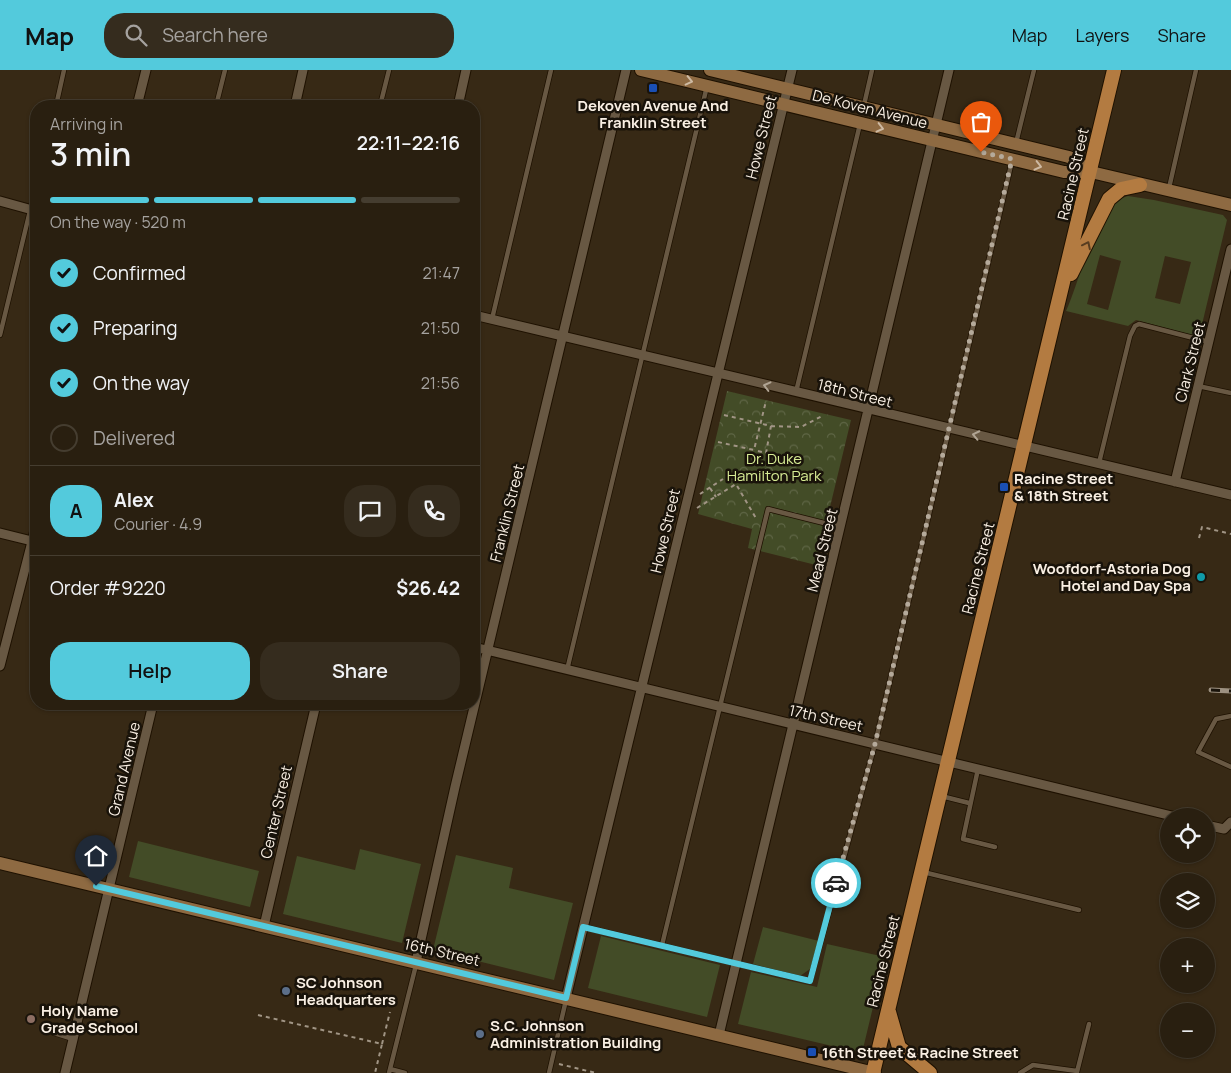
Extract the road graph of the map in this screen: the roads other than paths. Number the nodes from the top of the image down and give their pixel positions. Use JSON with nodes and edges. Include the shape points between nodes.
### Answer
{"nodes":[{"id":1,"x":64,"y":70,"type":"edge"},
{"id":2,"x":146,"y":70,"type":"edge"},
{"id":3,"x":225,"y":70,"type":"edge"},
{"id":4,"x":303,"y":70,"type":"edge"},
{"id":5,"x":388,"y":70,"type":"edge"},
{"id":6,"x":466,"y":70,"type":"edge"},
{"id":7,"x":551,"y":70,"type":"edge"},
{"id":8,"x":626,"y":70,"type":"edge"},
{"id":9,"x":641,"y":70,"type":"edge"},
{"id":10,"x":711,"y":70,"type":"edge"},
{"id":11,"x":792,"y":70,"type":"edge"},
{"id":12,"x":872,"y":70,"type":"edge"},
{"id":13,"x":949,"y":70,"type":"edge"},
{"id":14,"x":1034,"y":70,"type":"edge"},
{"id":15,"x":1114,"y":70,"type":"edge"},
{"id":16,"x":1196,"y":70,"type":"edge"},
{"id":17,"x":708,"y":85,"type":"junction"},
{"id":18,"x":788,"y":87,"type":"junction"},
{"id":19,"x":57,"y":100,"type":"edge"},
{"id":20,"x":138,"y":100,"type":"edge"},
{"id":21,"x":218,"y":100,"type":"edge"},
{"id":22,"x":296,"y":100,"type":"edge"},
{"id":23,"x":381,"y":100,"type":"edge"},
{"id":24,"x":459,"y":100,"type":"edge"},
{"id":25,"x":784,"y":104,"type":"junction"},
{"id":26,"x":863,"y":106,"type":"junction"},
{"id":27,"x":860,"y":123,"type":"junction"},
{"id":28,"x":936,"y":124,"type":"junction"},
{"id":29,"x":932,"y":141,"type":"junction"},
{"id":30,"x":1016,"y":144,"type":"junction"},
{"id":31,"x":1012,"y":159,"type":"junction"},
{"id":32,"x":1091,"y":172,"type":"junction"},
{"id":33,"x":1140,"y":185,"type":"junction"},
{"id":34,"x":1169,"y":190,"type":"junction"},
{"id":35,"x":0,"y":201,"type":"edge"},
{"id":36,"x":1231,"y":205,"type":"edge"},
{"id":37,"x":30,"y":209,"type":"edge"},
{"id":38,"x":30,"y":225,"type":"edge"},
{"id":39,"x":1231,"y":250,"type":"edge"},
{"id":40,"x":1064,"y":287,"type":"junction"},
{"id":41,"x":480,"y":316,"type":"edge"},
{"id":42,"x":492,"y":319,"type":"junction"},
{"id":43,"x":0,"y":335,"type":"edge"},
{"id":44,"x":564,"y":336,"type":"junction"},
{"id":45,"x":1209,"y":342,"type":"junction"},
{"id":46,"x":642,"y":356,"type":"junction"},
{"id":47,"x":716,"y":373,"type":"junction"},
{"id":48,"x":1198,"y":386,"type":"junction"},
{"id":49,"x":796,"y":393,"type":"junction"},
{"id":50,"x":1231,"y":393,"type":"edge"},
{"id":51,"x":869,"y":411,"type":"junction"},
{"id":52,"x":950,"y":430,"type":"junction"},
{"id":53,"x":1024,"y":445,"type":"junction"},
{"id":54,"x":1099,"y":463,"type":"junction"},
{"id":55,"x":1174,"y":482,"type":"junction"},
{"id":56,"x":1231,"y":495,"type":"edge"},
{"id":57,"x":841,"y":527,"type":"junction"},
{"id":58,"x":0,"y":533,"type":"edge"},
{"id":59,"x":30,"y":541,"type":"edge"},
{"id":60,"x":30,"y":557,"type":"edge"},
{"id":61,"x":480,"y":648,"type":"edge"},
{"id":62,"x":488,"y":650,"type":"junction"},
{"id":63,"x":0,"y":666,"type":"edge"},
{"id":64,"x":567,"y":670,"type":"junction"},
{"id":65,"x":480,"y":685,"type":"edge"},
{"id":66,"x":641,"y":688,"type":"junction"},
{"id":67,"x":720,"y":707,"type":"junction"},
{"id":68,"x":152,"y":710,"type":"edge"},
{"id":69,"x":315,"y":710,"type":"edge"},
{"id":70,"x":474,"y":710,"type":"edge"},
{"id":71,"x":1231,"y":716,"type":"edge"},
{"id":72,"x":794,"y":724,"type":"junction"},
{"id":73,"x":875,"y":744,"type":"junction"},
{"id":74,"x":948,"y":762,"type":"junction"},
{"id":75,"x":1231,"y":767,"type":"edge"},
{"id":76,"x":978,"y":769,"type":"junction"},
{"id":77,"x":939,"y":795,"type":"junction"},
{"id":78,"x":969,"y":803,"type":"junction"},
{"id":79,"x":1160,"y":813,"type":"edge"},
{"id":80,"x":1231,"y":822,"type":"edge"},
{"id":81,"x":1227,"y":830,"type":"edge"},
{"id":82,"x":996,"y":847,"type":"dead end"},
{"id":83,"x":0,"y":864,"type":"edge"},
{"id":84,"x":921,"y":872,"type":"junction"},
{"id":85,"x":110,"y":889,"type":"junction"},
{"id":86,"x":1079,"y":910,"type":"dead end"},
{"id":87,"x":264,"y":926,"type":"junction"},
{"id":88,"x":583,"y":927,"type":"junction"},
{"id":89,"x":662,"y":945,"type":"junction"},
{"id":90,"x":416,"y":962,"type":"junction"},
{"id":91,"x":737,"y":963,"type":"junction"},
{"id":92,"x":566,"y":998,"type":"junction"},
{"id":93,"x":888,"y":1008,"type":"junction"},
{"id":94,"x":1088,"y":1024,"type":"dead end"},
{"id":95,"x":54,"y":1033,"type":"dead end"},
{"id":96,"x":719,"y":1035,"type":"junction"},
{"id":97,"x":73,"y":1039,"type":"junction"},
{"id":98,"x":390,"y":1071,"type":"edge"},
{"id":99,"x":1077,"y":1072,"type":"edge"},
{"id":100,"x":65,"y":1073,"type":"edge"},
{"id":101,"x":405,"y":1073,"type":"edge"},
{"id":102,"x":549,"y":1073,"type":"edge"},
{"id":103,"x":874,"y":1073,"type":"edge"},
{"id":104,"x":930,"y":1073,"type":"edge"},
{"id":105,"x":1020,"y":1073,"type":"edge"}],
"edges":[{"from":1,"to":19,"type":"lane"},
{"from":2,"to":20,"type":"street"},
{"from":3,"to":21,"type":"lane"},
{"from":4,"to":22,"type":"street"},
{"from":5,"to":23,"type":"lane"},
{"from":6,"to":24,"type":"street"},
{"from":7,"to":42,"type":"lane"},
{"from":8,"to":44,"type":"street","name":"Franklin Street"},
{"from":9,"to":17,"type":"street","name":"De Koven Avenue","one_way":true},
{"from":10,"to":18,"type":"street","name":"De Koven Avenue"},
{"from":11,"to":18,"type":"street","name":"Howe Street"},
{"from":12,"to":26,"type":"lane"},
{"from":13,"to":28,"type":"street","name":"Mead Street"},
{"from":14,"to":30,"type":"lane"},
{"from":15,"to":32,"type":"main road","name":"Racine Street"},
{"from":16,"to":34,"type":"lane"},
{"from":17,"to":25,"type":"street","name":"De Koven Avenue"},
{"from":17,"to":46,"type":"lane"},
{"from":18,"to":25,"type":"street","name":"Howe Street"},
{"from":18,"to":26,"type":"street","name":"De Koven Avenue"},
{"from":25,"to":27,"type":"street","name":"De Koven Avenue"},
{"from":25,"to":47,"type":"street","name":"Howe Street"},
{"from":26,"to":28,"type":"street","name":"De Koven Avenue"},
{"from":27,"to":29,"type":"street","name":"De Koven Avenue","one_way":true},
{"from":27,"to":49,"type":"lane"},
{"from":28,"to":29,"type":"street","name":"Mead Street"},
{"from":28,"to":30,"type":"street","name":"De Koven Avenue"},
{"from":29,"to":31,"type":"street","name":"De Koven Avenue"},
{"from":29,"to":51,"type":"street","name":"Mead Street"},
{"from":30,"to":32,"type":"street","name":"De Koven Avenue","via":[[1069,156]]},
{"from":31,"to":32,"type":"street","name":"De Koven Avenue","one_way":true,"via":[[1064,172]]},
{"from":31,"to":52,"type":"lane"},
{"from":32,"to":33,"type":"street","name":"De Koven Avenue"},
{"from":32,"to":40,"type":"main road","name":"Racine Street"},
{"from":33,"to":34,"type":"street","name":"De Koven Avenue"},
{"from":40,"to":33,"type":"main road","one_way":true,"via":[[1109,199],[1121,190]]},
{"from":34,"to":36,"type":"street","name":"De Koven Avenue"},
{"from":35,"to":37,"type":"street"},
{"from":38,"to":43,"type":"lane"},
{"from":39,"to":45,"type":"street","name":"Clark Street"},
{"from":40,"to":53,"type":"main road","name":"Racine Street"},
{"from":41,"to":42,"type":"street","name":"18th Street"},
{"from":42,"to":44,"type":"street","name":"18th Street"},
{"from":44,"to":46,"type":"street","name":"18th Street"},
{"from":44,"to":62,"type":"street","name":"Franklin Street"},
{"from":45,"to":48,"type":"street","name":"Clark Street"},
{"from":45,"to":54,"type":"lane","via":[[1139,324],[1135,326]]},
{"from":46,"to":47,"type":"street","name":"18th Street"},
{"from":46,"to":64,"type":"lane"},
{"from":49,"to":47,"type":"street","name":"18th Street","one_way":true},
{"from":47,"to":66,"type":"street","name":"Howe Street"},
{"from":48,"to":50,"type":"lane"},
{"from":48,"to":55,"type":"street","name":"Clark Street"},
{"from":49,"to":51,"type":"street","name":"18th Street"},
{"from":51,"to":52,"type":"street","name":"18th Street"},
{"from":51,"to":57,"type":"street","name":"Mead Street"},
{"from":53,"to":52,"type":"street","name":"18th Street","one_way":true},
{"from":52,"to":73,"type":"lane"},
{"from":53,"to":54,"type":"street","name":"18th Street"},
{"from":53,"to":74,"type":"main road","name":"Racine Street"},
{"from":54,"to":55,"type":"street","name":"18th Street"},
{"from":55,"to":56,"type":"street","name":"18th Street"},
{"from":57,"to":67,"type":"lane","via":[[768,509]]},
{"from":57,"to":72,"type":"street","name":"Mead Street"},
{"from":58,"to":59,"type":"street"},
{"from":60,"to":63,"type":"street"},
{"from":61,"to":62,"type":"street","name":"17th Street"},
{"from":62,"to":64,"type":"street","name":"17th Street"},
{"from":62,"to":65,"type":"street","name":"Franklin Street"},
{"from":64,"to":66,"type":"street","name":"17th Street"},
{"from":66,"to":67,"type":"street","name":"17th Street"},
{"from":66,"to":88,"type":"street","name":"Howe Street"},
{"from":67,"to":72,"type":"street","name":"17th Street"},
{"from":67,"to":89,"type":"lane"},
{"from":68,"to":85,"type":"street","name":"Grand Avenue"},
{"from":69,"to":87,"type":"street","name":"Center Street"},
{"from":70,"to":90,"type":"street","name":"Franklin Street"},
{"from":71,"to":75,"type":"lane","via":[[1216,719],[1198,752]]},
{"from":72,"to":73,"type":"street","name":"17th Street"},
{"from":72,"to":91,"type":"street","name":"Mead Street"},
{"from":73,"to":74,"type":"street","name":"17th Street"},
{"from":73,"to":91,"type":"lane","via":[[810,981]]},
{"from":74,"to":76,"type":"street","name":"17th Street"},
{"from":74,"to":77,"type":"main road","name":"Racine Street"},
{"from":76,"to":78,"type":"lane"},
{"from":76,"to":79,"type":"street","name":"17th Street"},
{"from":77,"to":78,"type":"lane"},
{"from":77,"to":84,"type":"main road","name":"Racine Street"},
{"from":78,"to":82,"type":"lane","via":[[962,839]]},
{"from":80,"to":81,"type":"street"},
{"from":83,"to":85,"type":"street","name":"16th Street"},
{"from":84,"to":86,"type":"lane"},
{"from":84,"to":93,"type":"main road","name":"Racine Street"},
{"from":85,"to":87,"type":"street","name":"16th Street"},
{"from":85,"to":97,"type":"street","name":"Grand Avenue"},
{"from":87,"to":90,"type":"street","name":"16th Street"},
{"from":88,"to":89,"type":"lane"},
{"from":88,"to":92,"type":"street","name":"Howe Street"},
{"from":89,"to":91,"type":"lane"},
{"from":90,"to":92,"type":"street","name":"16th Street"},
{"from":90,"to":98,"type":"lane"},
{"from":91,"to":96,"type":"street","name":"Mead Street"},
{"from":92,"to":96,"type":"street","name":"16th Street"},
{"from":92,"to":102,"type":"lane"},
{"from":93,"to":103,"type":"main road","name":"Racine Street"},
{"from":93,"to":104,"type":"main road","via":[[899,1047]]},
{"from":94,"to":99,"type":"lane"},
{"from":95,"to":97,"type":"lane"},
{"from":96,"to":103,"type":"street","name":"16th Street"},
{"from":97,"to":100,"type":"street","name":"Grand Avenue"},
{"from":98,"to":101,"type":"lane"},
{"from":99,"to":105,"type":"lane","via":[[1033,1065]]}]}
